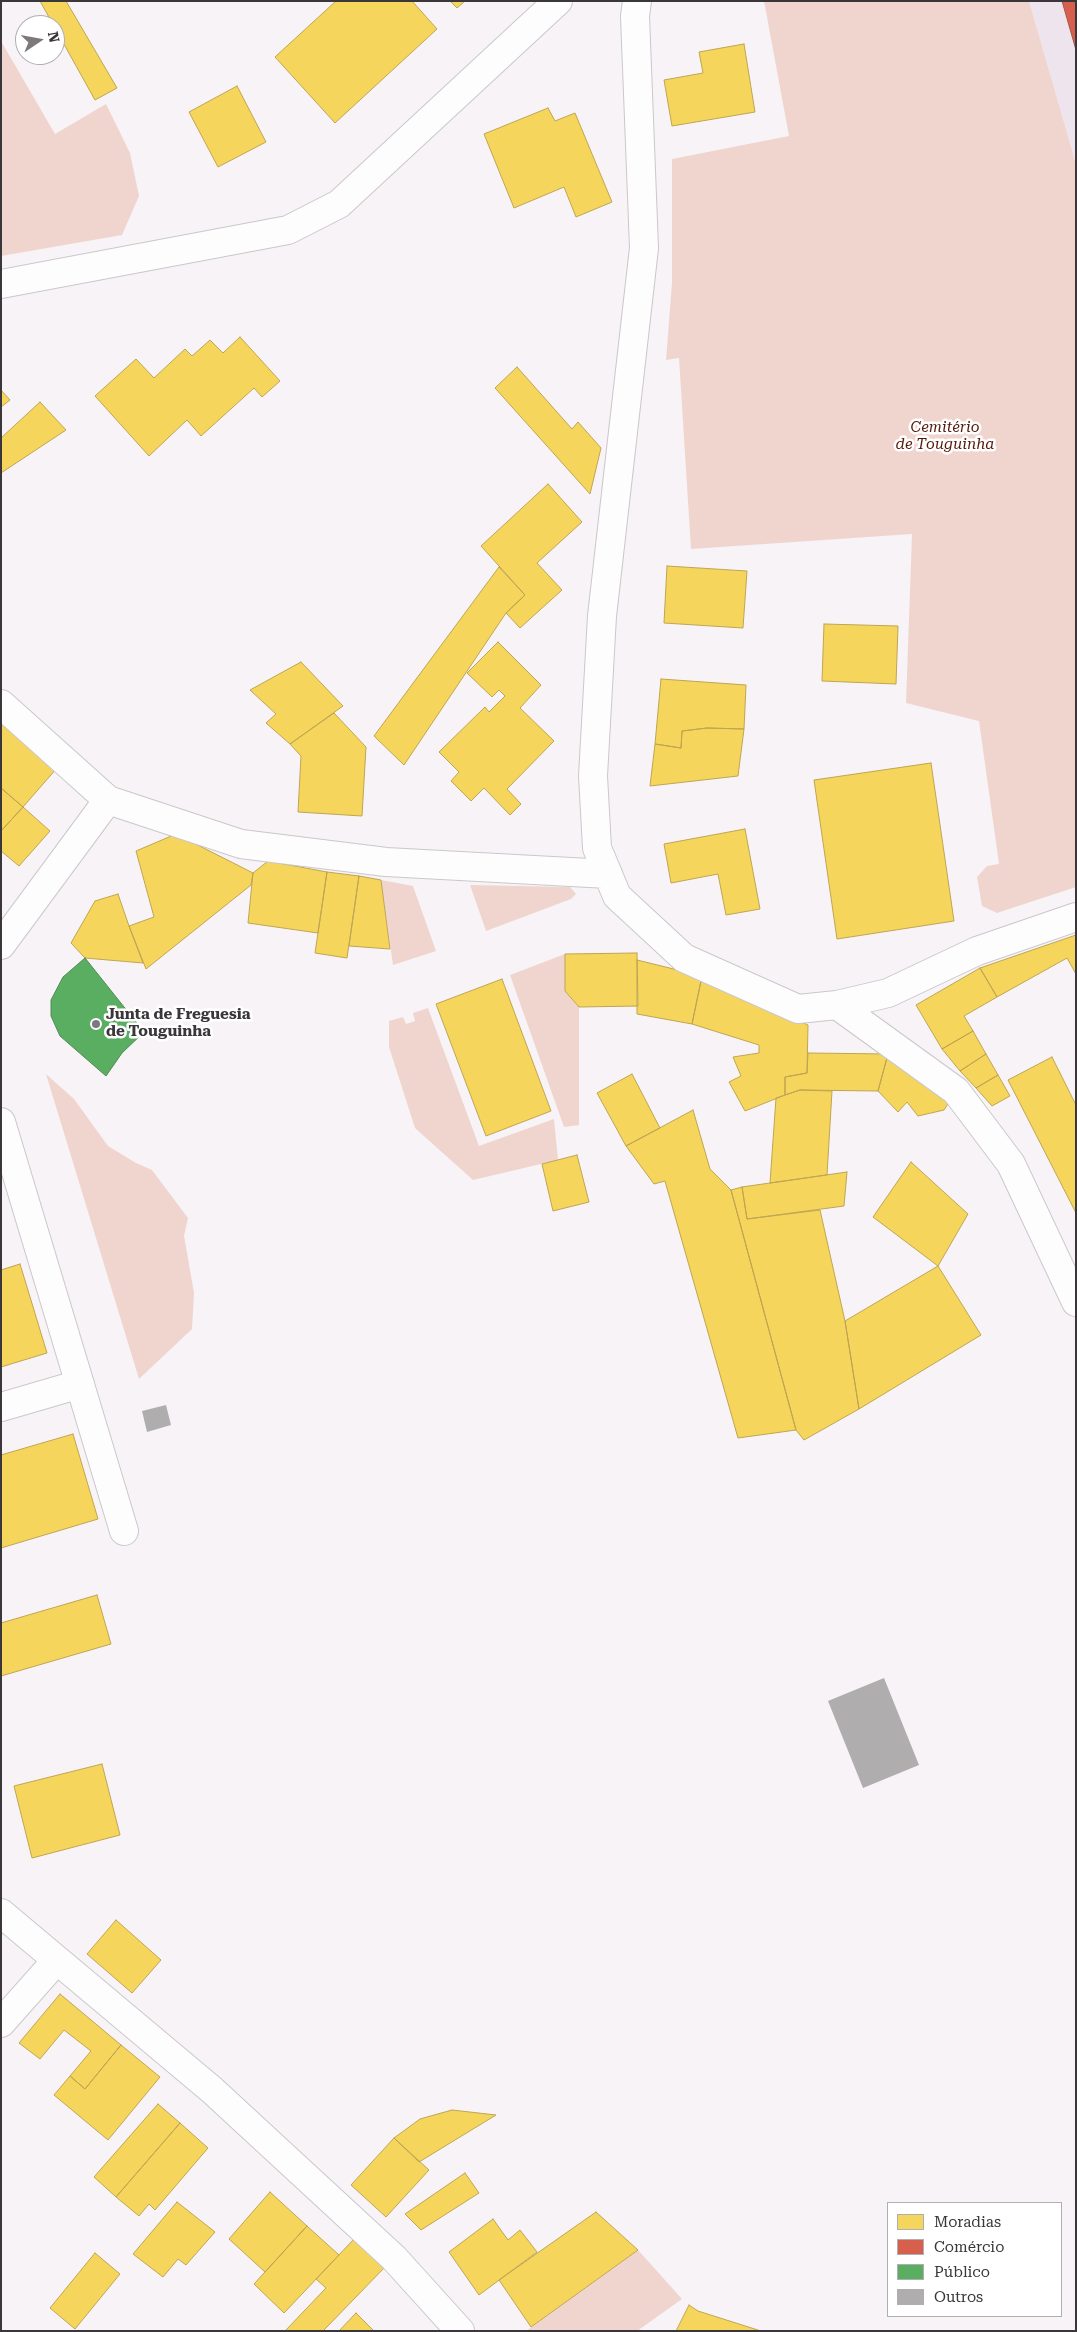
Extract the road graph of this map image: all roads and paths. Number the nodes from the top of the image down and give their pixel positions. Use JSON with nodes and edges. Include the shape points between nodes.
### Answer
{"nodes":[{"id":1,"x":558,"y":1,"type":"edge"},
{"id":2,"x":637,"y":1,"type":"edge"},
{"id":3,"x":1,"y":284,"type":"edge"},
{"id":4,"x":1,"y":704,"type":"edge"},
{"id":5,"x":108,"y":800,"type":"junction"},
{"id":6,"x":608,"y":874,"type":"junction"},
{"id":7,"x":1076,"y":917,"type":"edge"},
{"id":8,"x":1,"y":946,"type":"edge"},
{"id":9,"x":837,"y":1005,"type":"junction"},
{"id":10,"x":1,"y":1122,"type":"edge"},
{"id":11,"x":11,"y":1191,"type":"edge"},
{"id":12,"x":1076,"y":1302,"type":"edge"},
{"id":13,"x":80,"y":1384,"type":"junction"},
{"id":14,"x":1,"y":1407,"type":"edge"},
{"id":15,"x":124,"y":1531,"type":"dead end"},
{"id":16,"x":1,"y":1913,"type":"edge"},
{"id":17,"x":56,"y":1961,"type":"junction"},
{"id":18,"x":1,"y":2023,"type":"edge"},
{"id":19,"x":460,"y":2331,"type":"edge"}],
"edges":[{"from":1,"to":3,"type":"street","via":[[339,204],[288,230]]},
{"from":2,"to":6,"type":"street","via":[[644,248],[602,616],[593,776],[597,848]]},
{"from":4,"to":5,"type":"street"},
{"from":5,"to":6,"type":"street","via":[[241,844],[386,862]]},
{"from":5,"to":8,"type":"street"},
{"from":6,"to":9,"type":"street","via":[[617,896],[684,958],[798,1009]]},
{"from":7,"to":9,"type":"street","via":[[977,951],[888,993]]},
{"from":9,"to":12,"type":"street","via":[[956,1092],[1011,1164]]},
{"from":10,"to":11,"type":"street"},
{"from":11,"to":13,"type":"street"},
{"from":13,"to":14,"type":"street"},
{"from":13,"to":15,"type":"street"},
{"from":16,"to":17,"type":"street"},
{"from":17,"to":18,"type":"street"},
{"from":17,"to":19,"type":"street","via":[[212,2090],[394,2258]]}]}
